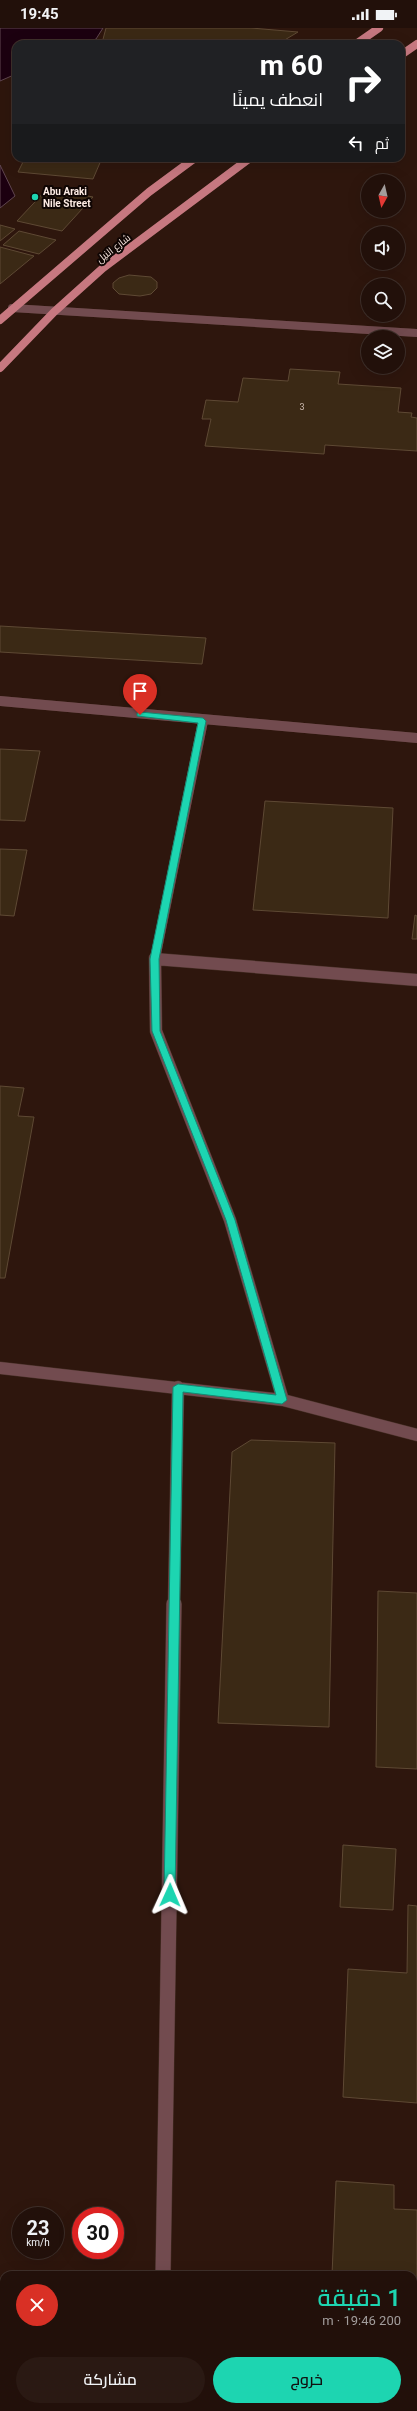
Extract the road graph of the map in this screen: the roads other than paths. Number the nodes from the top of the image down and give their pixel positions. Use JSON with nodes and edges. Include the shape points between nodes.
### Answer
{"nodes":[{"id":1,"x":379,"y":28,"type":"edge"},
{"id":2,"x":362,"y":40,"type":"edge"},
{"id":3,"x":417,"y":44,"type":"edge"},
{"id":4,"x":405,"y":52,"type":"edge"},
{"id":5,"x":190,"y":162,"type":"edge"},
{"id":6,"x":245,"y":162,"type":"edge"},
{"id":7,"x":12,"y":308,"type":"junction"},
{"id":8,"x":54,"y":312,"type":"junction"},
{"id":9,"x":0,"y":320,"type":"edge"},
{"id":10,"x":417,"y":333,"type":"edge"},
{"id":11,"x":0,"y":368,"type":"edge"},
{"id":12,"x":0,"y":701,"type":"edge"},
{"id":13,"x":203,"y":721,"type":"junction"},
{"id":14,"x":417,"y":738,"type":"edge"},
{"id":15,"x":154,"y":959,"type":"junction"},
{"id":16,"x":417,"y":980,"type":"edge"},
{"id":17,"x":0,"y":1368,"type":"edge"},
{"id":18,"x":178,"y":1387,"type":"junction"},
{"id":19,"x":282,"y":1400,"type":"junction"},
{"id":20,"x":417,"y":1434,"type":"edge"},
{"id":21,"x":163,"y":2271,"type":"edge"}],
"edges":[{"from":1,"to":2,"type":"main road"},
{"from":3,"to":4,"type":"main road"},
{"from":5,"to":7,"type":"main road","name":"شارع النيل","via":[[149,192]]},
{"from":6,"to":8,"type":"main road","name":"شارع النيل","via":[[103,268]]},
{"from":7,"to":8,"type":"street"},
{"from":7,"to":9,"type":"main road","name":"شارع النيل"},
{"from":8,"to":10,"type":"street"},
{"from":8,"to":11,"type":"main road","name":"شارع النيل"},
{"from":12,"to":13,"type":"street"},
{"from":13,"to":14,"type":"street"},
{"from":13,"to":15,"type":"street"},
{"from":15,"to":16,"type":"street"},
{"from":15,"to":19,"type":"street","via":[[156,1031],[230,1220]]},
{"from":17,"to":18,"type":"street"},
{"from":18,"to":19,"type":"street"},
{"from":18,"to":21,"type":"street"},
{"from":19,"to":20,"type":"street"}]}
